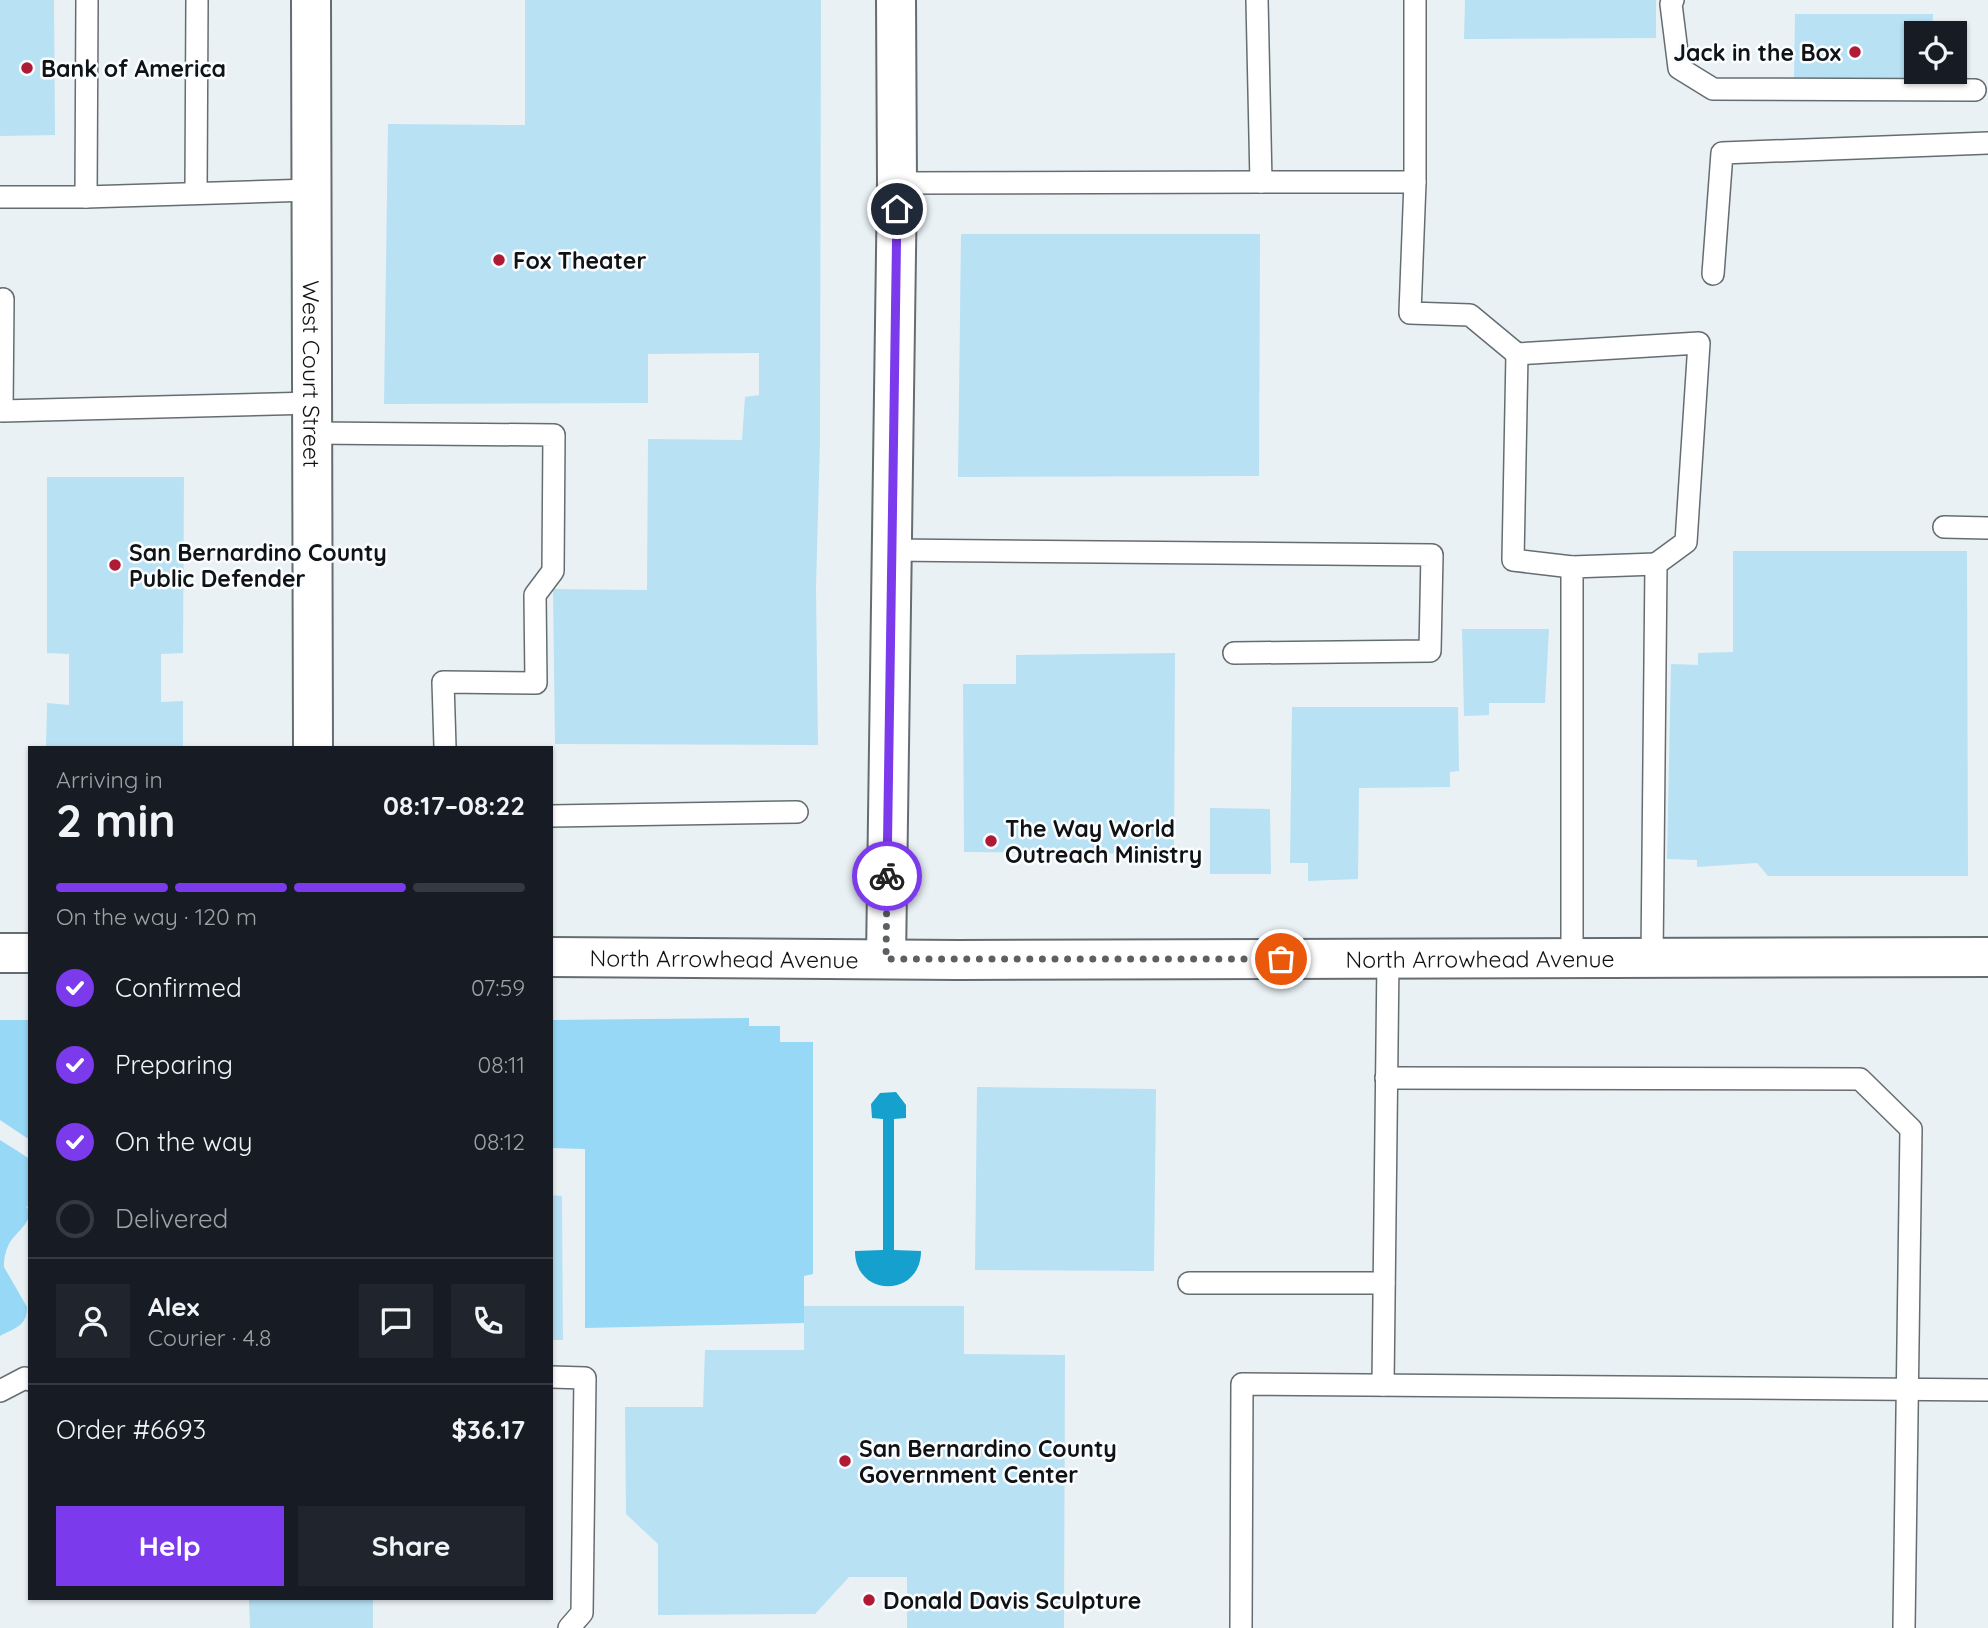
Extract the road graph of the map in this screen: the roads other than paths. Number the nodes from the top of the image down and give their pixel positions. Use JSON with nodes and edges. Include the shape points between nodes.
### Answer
{"nodes":[{"id":1,"x":87,"y":0,"type":"edge"},
{"id":2,"x":197,"y":0,"type":"edge"},
{"id":3,"x":311,"y":0,"type":"edge"},
{"id":4,"x":896,"y":0,"type":"edge"},
{"id":5,"x":1257,"y":0,"type":"edge"},
{"id":6,"x":1415,"y":0,"type":"edge"},
{"id":7,"x":1673,"y":0,"type":"edge"},
{"id":8,"x":1975,"y":90,"type":"dead end"},
{"id":9,"x":1988,"y":143,"type":"edge"},
{"id":10,"x":1261,"y":182,"type":"junction"},
{"id":11,"x":1415,"y":182,"type":"junction"},
{"id":12,"x":897,"y":183,"type":"junction"},
{"id":13,"x":310,"y":190,"type":"junction"},
{"id":14,"x":196,"y":192,"type":"junction"},
{"id":15,"x":0,"y":197,"type":"edge"},
{"id":16,"x":86,"y":197,"type":"junction"},
{"id":17,"x":1713,"y":274,"type":"dead end"},
{"id":18,"x":3,"y":299,"type":"dead end"},
{"id":19,"x":1517,"y":354,"type":"junction"},
{"id":20,"x":314,"y":418,"type":"junction"},
{"id":21,"x":1944,"y":527,"type":"dead end"},
{"id":22,"x":1988,"y":527,"type":"edge"},
{"id":23,"x":891,"y":550,"type":"junction"},
{"id":24,"x":1656,"y":564,"type":"junction"},
{"id":25,"x":1572,"y":567,"type":"junction"},
{"id":26,"x":1234,"y":653,"type":"dead end"},
{"id":27,"x":313,"y":746,"type":"edge"},
{"id":28,"x":445,"y":746,"type":"edge"},
{"id":29,"x":797,"y":812,"type":"dead end"},
{"id":30,"x":553,"y":816,"type":"edge"},
{"id":31,"x":0,"y":953,"type":"edge"},
{"id":32,"x":28,"y":953,"type":"edge"},
{"id":33,"x":553,"y":957,"type":"edge"},
{"id":34,"x":1988,"y":957,"type":"edge"},
{"id":35,"x":1572,"y":958,"type":"junction"},
{"id":36,"x":1653,"y":958,"type":"junction"},
{"id":37,"x":886,"y":959,"type":"junction"},
{"id":38,"x":1388,"y":959,"type":"junction"},
{"id":39,"x":1386,"y":1078,"type":"junction"},
{"id":40,"x":1189,"y":1283,"type":"dead end"},
{"id":41,"x":1384,"y":1283,"type":"junction"},
{"id":42,"x":553,"y":1377,"type":"edge"},
{"id":43,"x":28,"y":1379,"type":"edge"},
{"id":44,"x":1383,"y":1385,"type":"junction"},
{"id":45,"x":1907,"y":1389,"type":"junction"},
{"id":46,"x":1988,"y":1390,"type":"edge"},
{"id":47,"x":0,"y":1391,"type":"edge"},
{"id":48,"x":569,"y":1628,"type":"edge"},
{"id":49,"x":1241,"y":1628,"type":"edge"},
{"id":50,"x":1904,"y":1628,"type":"edge"}],
"edges":[{"from":1,"to":16,"type":"lane"},
{"from":2,"to":14,"type":"lane"},
{"from":3,"to":13,"type":"main road","name":"West Court Street"},
{"from":4,"to":12,"type":"main road"},
{"from":5,"to":10,"type":"lane"},
{"from":6,"to":11,"type":"lane"},
{"from":7,"to":8,"type":"lane","via":[[1679,68],[1713,89]]},
{"from":9,"to":17,"type":"lane","via":[[1722,153]]},
{"from":10,"to":11,"type":"lane"},
{"from":10,"to":12,"type":"lane"},
{"from":11,"to":19,"type":"lane","via":[[1410,313],[1470,316]]},
{"from":12,"to":23,"type":"main road"},
{"from":13,"to":14,"type":"lane"},
{"from":13,"to":20,"type":"main road","name":"West Court Street"},
{"from":14,"to":16,"type":"lane"},
{"from":15,"to":16,"type":"lane"},
{"from":18,"to":20,"type":"lane","via":[[2,411]]},
{"from":19,"to":24,"type":"lane","via":[[1699,343],[1686,542]]},
{"from":19,"to":25,"type":"lane","via":[[1513,560]]},
{"from":20,"to":27,"type":"main road","name":"West Court Street"},
{"from":20,"to":28,"type":"lane","via":[[554,435],[553,570],[535,594],[536,683],[443,682]]},
{"from":21,"to":22,"type":"lane"},
{"from":23,"to":26,"type":"lane","via":[[1432,555],[1430,651]]},
{"from":23,"to":37,"type":"main road"},
{"from":24,"to":25,"type":"lane"},
{"from":24,"to":36,"type":"lane"},
{"from":25,"to":35,"type":"lane"},
{"from":29,"to":30,"type":"lane"},
{"from":31,"to":32,"type":"main road"},
{"from":33,"to":37,"type":"main road","name":"North Arrowhead Avenue"},
{"from":34,"to":36,"type":"main road","name":"North Arrowhead Avenue"},
{"from":35,"to":36,"type":"main road","name":"North Arrowhead Avenue"},
{"from":35,"to":38,"type":"main road","name":"North Arrowhead Avenue"},
{"from":37,"to":38,"type":"main road","name":"North Arrowhead Avenue"},
{"from":38,"to":39,"type":"lane"},
{"from":39,"to":41,"type":"lane"},
{"from":39,"to":45,"type":"lane","via":[[1860,1079],[1911,1129]]},
{"from":40,"to":41,"type":"lane"},
{"from":41,"to":44,"type":"lane"},
{"from":42,"to":48,"type":"lane","via":[[585,1378],[582,1613]]},
{"from":43,"to":47,"type":"lane"},
{"from":44,"to":45,"type":"lane"},
{"from":44,"to":49,"type":"lane","via":[[1242,1384]]},
{"from":45,"to":46,"type":"lane"},
{"from":45,"to":50,"type":"lane"}]}
